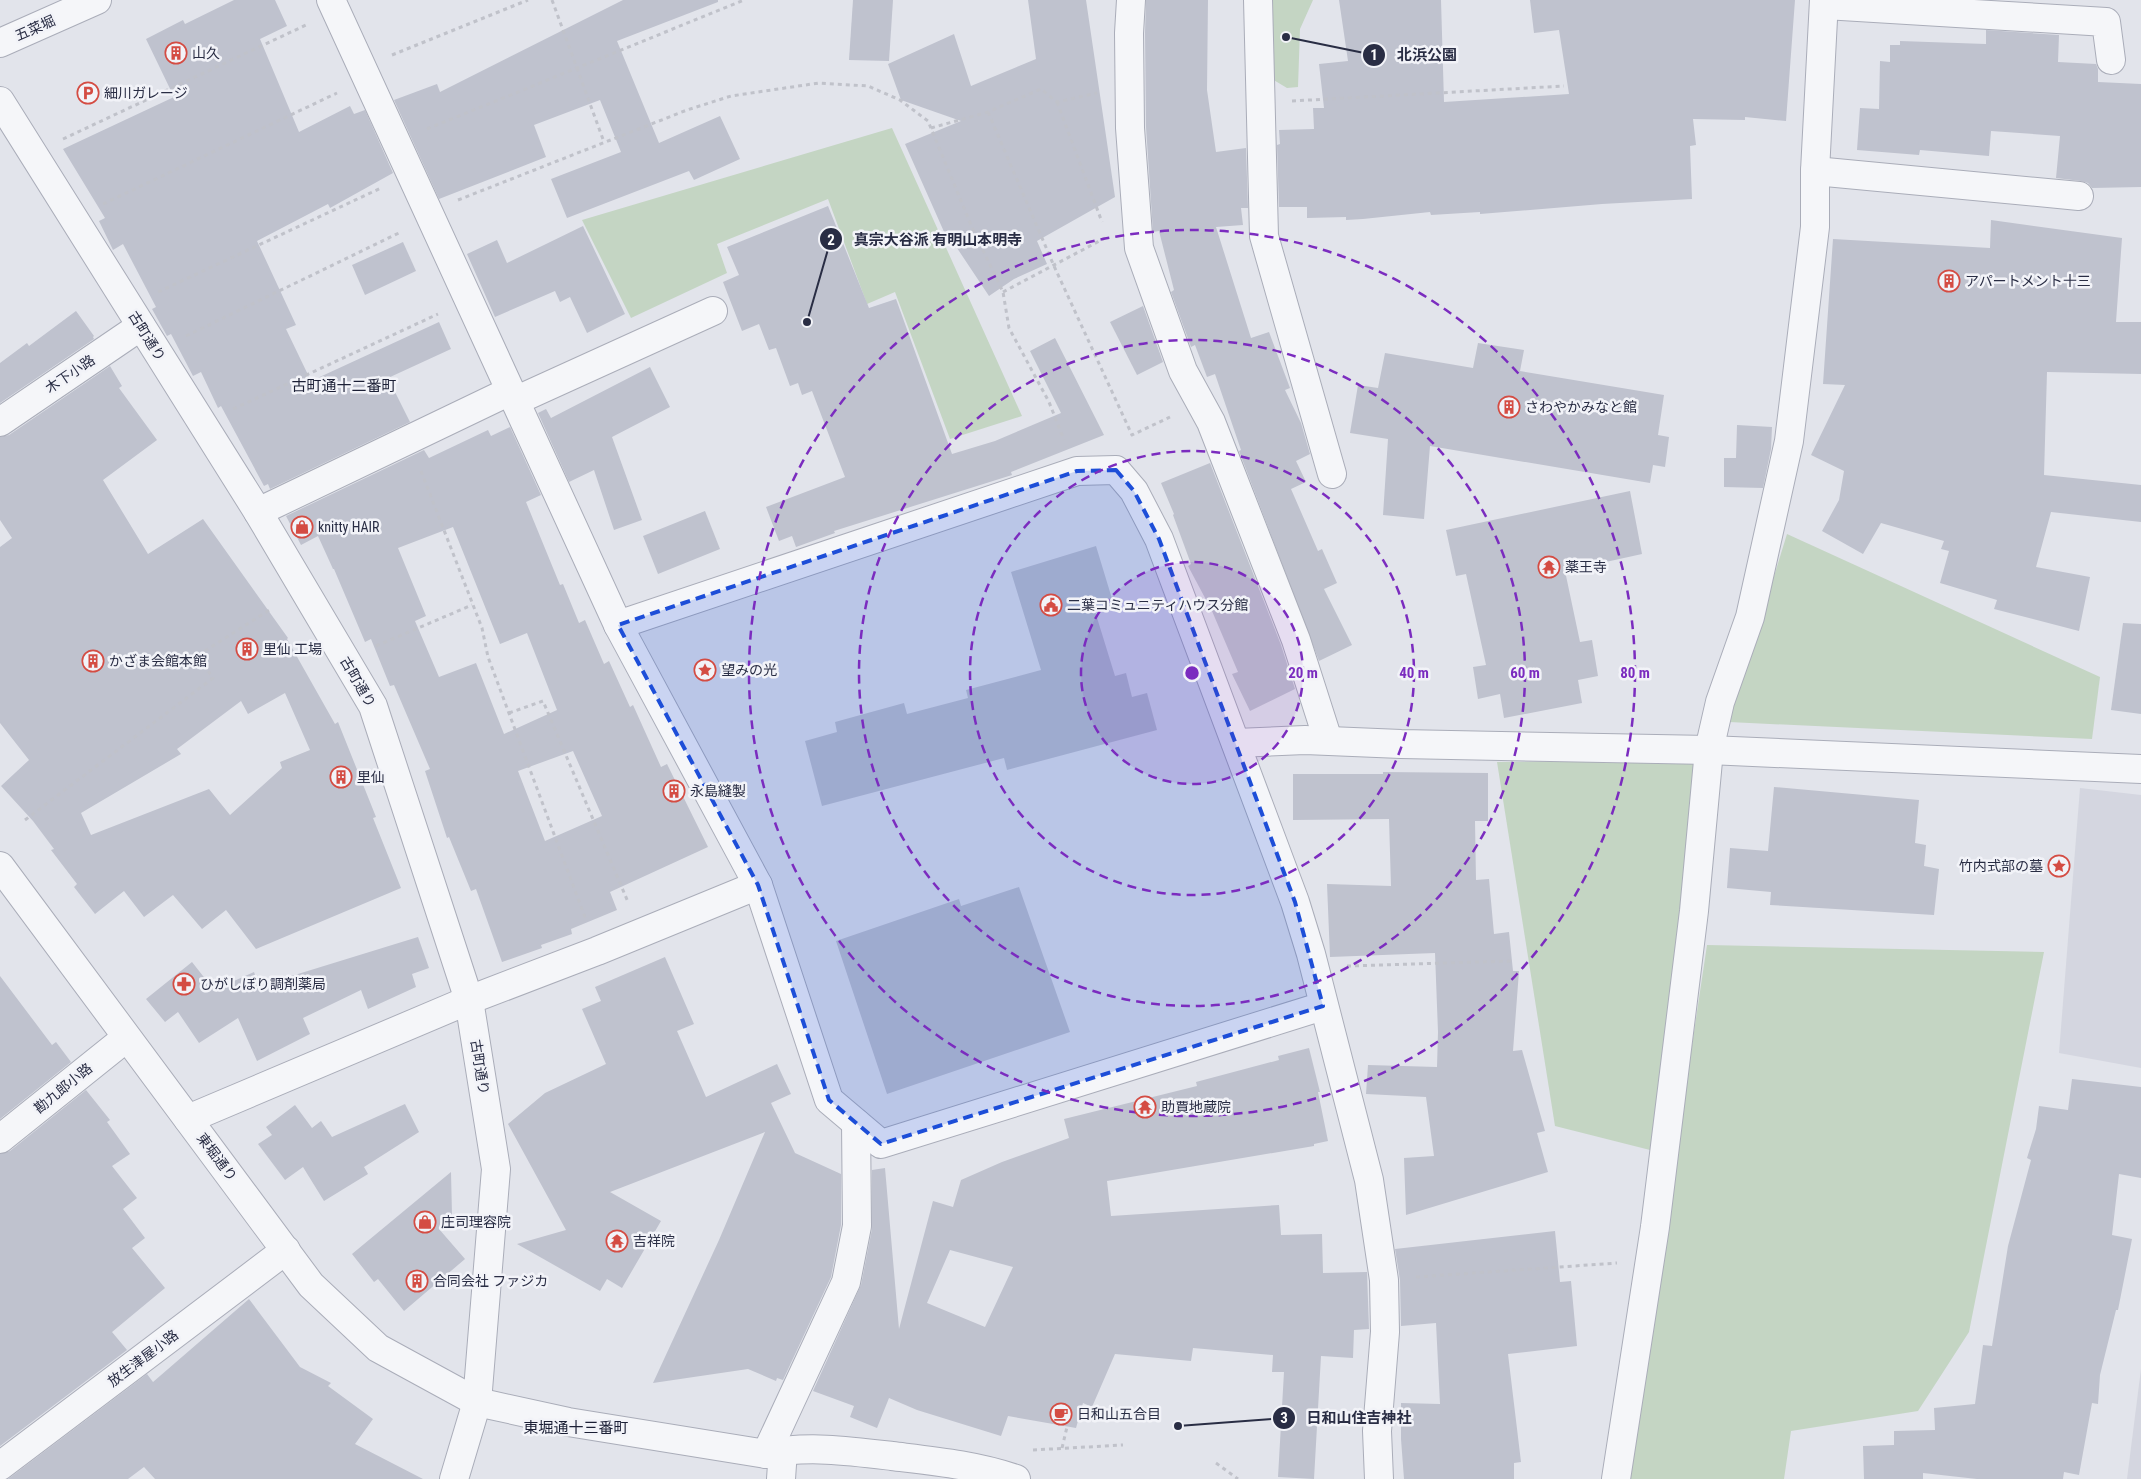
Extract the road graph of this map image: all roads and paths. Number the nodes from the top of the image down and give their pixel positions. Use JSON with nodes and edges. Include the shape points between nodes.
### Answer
{"nodes":[{"id":1,"x":97,"y":0,"type":"edge"},
{"id":2,"x":528,"y":0,"type":"edge"},
{"id":3,"x":552,"y":0,"type":"edge"},
{"id":4,"x":744,"y":0,"type":"edge"},
{"id":5,"x":1131,"y":0,"type":"edge"},
{"id":6,"x":1258,"y":0,"type":"edge"},
{"id":7,"x":1825,"y":3,"type":"edge"},
{"id":8,"x":333,"y":6,"type":"edge"},
{"id":9,"x":0,"y":43,"type":"edge"},
{"id":10,"x":2111,"y":60,"type":"dead end"},
{"id":11,"x":364,"y":73,"type":"junction"},
{"id":12,"x":1130,"y":86,"type":"junction"},
{"id":13,"x":1564,"y":86,"type":"dead end"},
{"id":14,"x":0,"y":102,"type":"edge"},
{"id":15,"x":1057,"y":102,"type":"junction"},
{"id":16,"x":1260,"y":102,"type":"junction"},
{"id":17,"x":988,"y":112,"type":"junction"},
{"id":18,"x":931,"y":128,"type":"junction"},
{"id":19,"x":396,"y":142,"type":"junction"},
{"id":20,"x":604,"y":142,"type":"junction"},
{"id":21,"x":33,"y":153,"type":"junction"},
{"id":22,"x":1816,"y":171,"type":"junction"},
{"id":23,"x":411,"y":174,"type":"junction"},
{"id":24,"x":2079,"y":196,"type":"dead end"},
{"id":25,"x":430,"y":215,"type":"junction"},
{"id":26,"x":73,"y":218,"type":"junction"},
{"id":27,"x":1138,"y":235,"type":"junction"},
{"id":28,"x":1107,"y":237,"type":"junction"},
{"id":29,"x":1054,"y":266,"type":"junction"},
{"id":30,"x":1002,"y":292,"type":"junction"},
{"id":31,"x":468,"y":300,"type":"junction"},
{"id":32,"x":713,"y":311,"type":"dead end"},
{"id":33,"x":135,"y":316,"type":"junction"},
{"id":34,"x":156,"y":350,"type":"junction"},
{"id":35,"x":512,"y":396,"type":"junction"},
{"id":36,"x":1200,"y":402,"type":"junction"},
{"id":37,"x":0,"y":422,"type":"edge"},
{"id":38,"x":202,"y":423,"type":"junction"},
{"id":39,"x":409,"y":440,"type":"junction"},
{"id":40,"x":1077,"y":471,"type":"junction"},
{"id":41,"x":1332,"y":474,"type":"dead end"},
{"id":42,"x":258,"y":512,"type":"junction"},
{"id":43,"x":472,"y":605,"type":"junction"},
{"id":44,"x":271,"y":609,"type":"dead end"},
{"id":45,"x":618,"y":625,"type":"junction"},
{"id":46,"x":345,"y":659,"type":"junction"},
{"id":47,"x":509,"y":713,"type":"junction"},
{"id":48,"x":1328,"y":740,"type":"junction"},
{"id":49,"x":1236,"y":743,"type":"junction"},
{"id":50,"x":1709,"y":750,"type":"junction"},
{"id":51,"x":2141,"y":769,"type":"edge"},
{"id":52,"x":25,"y":820,"type":"dead end"},
{"id":53,"x":0,"y":866,"type":"edge"},
{"id":54,"x":758,"y":884,"type":"junction"},
{"id":55,"x":642,"y":933,"type":"junction"},
{"id":56,"x":598,"y":951,"type":"junction"},
{"id":57,"x":1512,"y":961,"type":"dead end"},
{"id":58,"x":1314,"y":968,"type":"junction"},
{"id":59,"x":469,"y":1000,"type":"junction"},
{"id":60,"x":1323,"y":1006,"type":"junction"},
{"id":61,"x":126,"y":1038,"type":"junction"},
{"id":62,"x":188,"y":1119,"type":"junction"},
{"id":63,"x":856,"y":1123,"type":"junction"},
{"id":64,"x":0,"y":1139,"type":"edge"},
{"id":65,"x":286,"y":1250,"type":"junction"},
{"id":66,"x":1650,"y":1261,"type":"junction"},
{"id":67,"x":1384,"y":1280,"type":"junction"},
{"id":68,"x":477,"y":1402,"type":"junction"},
{"id":69,"x":1067,"y":1427,"type":"dead end"},
{"id":70,"x":1123,"y":1445,"type":"dead end"},
{"id":71,"x":1062,"y":1448,"type":"junction"},
{"id":72,"x":774,"y":1452,"type":"junction"},
{"id":73,"x":1216,"y":1463,"type":"dead end"},
{"id":74,"x":0,"y":1466,"type":"edge"},
{"id":75,"x":1014,"y":1478,"type":"edge"},
{"id":76,"x":454,"y":1479,"type":"edge"},
{"id":77,"x":781,"y":1479,"type":"edge"},
{"id":78,"x":1238,"y":1479,"type":"edge"},
{"id":79,"x":1379,"y":1479,"type":"edge"},
{"id":80,"x":1616,"y":1479,"type":"edge"}],
"edges":[{"from":1,"to":9,"type":"street","name":"五菜堀"},
{"from":2,"to":11,"type":"path"},
{"from":3,"to":20,"type":"path"},
{"from":4,"to":19,"type":"path"},
{"from":5,"to":12,"type":"street"},
{"from":6,"to":16,"type":"street"},
{"from":7,"to":10,"type":"street","via":[[2106,22]]},
{"from":7,"to":22,"type":"street"},
{"from":8,"to":11,"type":"street"},
{"from":8,"to":21,"type":"path"},
{"from":11,"to":19,"type":"street"},
{"from":11,"to":26,"type":"path"},
{"from":12,"to":15,"type":"path"},
{"from":12,"to":27,"type":"street"},
{"from":13,"to":16,"type":"path"},
{"from":14,"to":21,"type":"street","name":"古町通り"},
{"from":15,"to":17,"type":"path","via":[[1041,89]]},
{"from":15,"to":28,"type":"path"},
{"from":16,"to":41,"type":"street","via":[[1264,236]]},
{"from":17,"to":18,"type":"path"},
{"from":17,"to":29,"type":"path"},
{"from":18,"to":20,"type":"path","via":[[928,121],[900,100],[868,86],[819,83],[732,96]]},
{"from":18,"to":30,"type":"path","via":[[970,225]]},
{"from":19,"to":23,"type":"street"},
{"from":20,"to":25,"type":"path"},
{"from":21,"to":26,"type":"street","name":"古町通り"},
{"from":22,"to":24,"type":"street"},
{"from":22,"to":50,"type":"street","via":[[1815,227],[1789,441],[1750,617],[1720,702]]},
{"from":23,"to":25,"type":"street"},
{"from":23,"to":33,"type":"path"},
{"from":25,"to":31,"type":"street"},
{"from":25,"to":34,"type":"path"},
{"from":26,"to":33,"type":"street","name":"古町通り"},
{"from":27,"to":28,"type":"path"},
{"from":27,"to":36,"type":"street","via":[[1139,248],[1183,371]]},
{"from":28,"to":29,"type":"path"},
{"from":29,"to":30,"type":"path"},
{"from":29,"to":36,"type":"path","via":[[1132,435]]},
{"from":30,"to":40,"type":"path","via":[[1009,328],[1049,402]]},
{"from":31,"to":35,"type":"street"},
{"from":31,"to":38,"type":"path"},
{"from":32,"to":35,"type":"street"},
{"from":33,"to":34,"type":"street","name":"古町通り"},
{"from":33,"to":37,"type":"street","name":"木下小路"},
{"from":34,"to":38,"type":"street","name":"古町通り"},
{"from":35,"to":39,"type":"street"},
{"from":35,"to":45,"type":"street"},
{"from":36,"to":48,"type":"street","via":[[1211,422],[1296,640]]},
{"from":38,"to":42,"type":"street","name":"古町通り"},
{"from":39,"to":42,"type":"street"},
{"from":39,"to":43,"type":"path"},
{"from":40,"to":45,"type":"street"},
{"from":40,"to":49,"type":"street","via":[[1116,470],[1134,492],[1159,539]]},
{"from":42,"to":46,"type":"street","name":"古町通り"},
{"from":43,"to":46,"type":"path"},
{"from":43,"to":47,"type":"path"},
{"from":44,"to":52,"type":"path","via":[[197,656],[214,678]]},
{"from":45,"to":54,"type":"street"},
{"from":46,"to":59,"type":"street","name":"古町通り","via":[[373,706]]},
{"from":47,"to":55,"type":"path","via":[[543,701]]},
{"from":47,"to":56,"type":"path"},
{"from":48,"to":49,"type":"street"},
{"from":48,"to":50,"type":"street"},
{"from":49,"to":58,"type":"street","via":[[1294,902]]},
{"from":50,"to":51,"type":"street"},
{"from":50,"to":66,"type":"street","via":[[1694,911]]},
{"from":53,"to":61,"type":"street","name":"東堀通り"},
{"from":54,"to":55,"type":"street"},
{"from":54,"to":63,"type":"street","via":[[830,1100]]},
{"from":55,"to":56,"type":"street"},
{"from":56,"to":59,"type":"street"},
{"from":57,"to":58,"type":"path"},
{"from":58,"to":60,"type":"street"},
{"from":59,"to":62,"type":"street"},
{"from":59,"to":68,"type":"street","name":"古町通り","via":[[496,1169]]},
{"from":60,"to":63,"type":"street","via":[[881,1144]]},
{"from":60,"to":67,"type":"street","via":[[1369,1180]]},
{"from":61,"to":62,"type":"street","name":"東堀通り"},
{"from":61,"to":64,"type":"street","name":"勘九郎小路"},
{"from":62,"to":65,"type":"street","name":"東堀通り"},
{"from":63,"to":72,"type":"street","via":[[857,1226],[846,1282]]},
{"from":65,"to":68,"type":"street","name":"東堀通り","via":[[311,1285],[378,1348]]},
{"from":65,"to":74,"type":"street","name":"放生津屋小路"},
{"from":66,"to":67,"type":"path"},
{"from":66,"to":80,"type":"street"},
{"from":67,"to":79,"type":"street","via":[[1385,1332],[1377,1431]]},
{"from":68,"to":72,"type":"street","name":"東堀通り","via":[[568,1422]]},
{"from":68,"to":76,"type":"street","name":"古町通り"},
{"from":69,"to":71,"type":"path"},
{"from":70,"to":71,"type":"path"},
{"from":71,"to":75,"type":"path","via":[[1031,1450]]},
{"from":72,"to":75,"type":"street","name":"東堀通り","via":[[855,1452],[950,1463]]},
{"from":72,"to":77,"type":"street"},
{"from":73,"to":78,"type":"path"}]}
